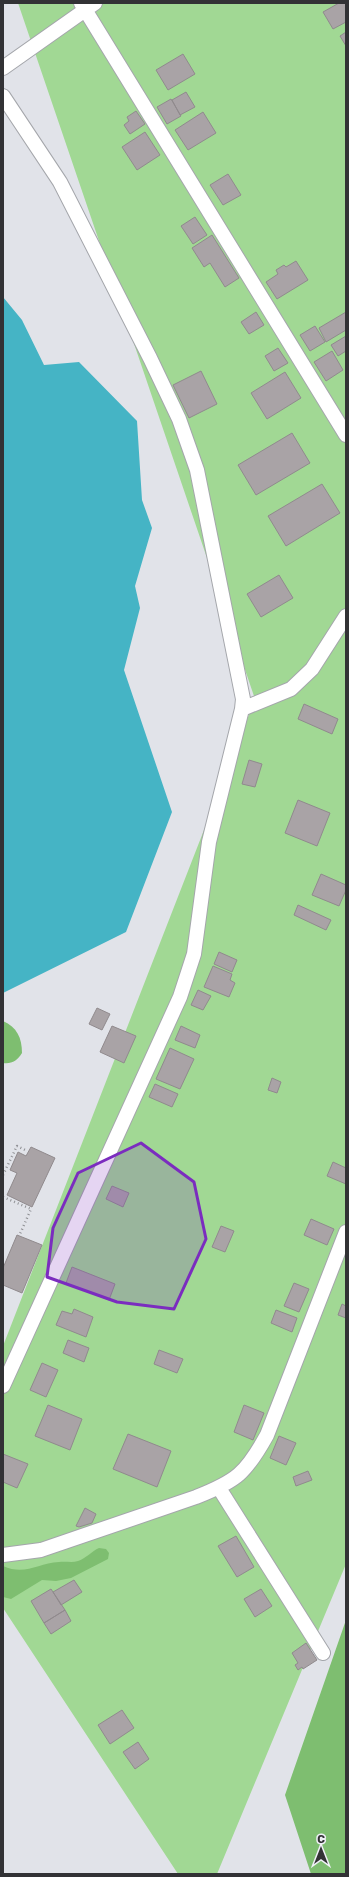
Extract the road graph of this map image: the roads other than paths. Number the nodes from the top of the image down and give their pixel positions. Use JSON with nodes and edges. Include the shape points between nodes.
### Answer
{"nodes":[{"id":1,"x":87,"y":5,"type":"edge"},
{"id":2,"x":3,"y":68,"type":"edge"},
{"id":3,"x":3,"y":96,"type":"edge"},
{"id":4,"x":346,"y":435,"type":"edge"},
{"id":5,"x":346,"y":616,"type":"edge"},
{"id":6,"x":242,"y":708,"type":"junction"},
{"id":7,"x":346,"y":1232,"type":"edge"},
{"id":8,"x":3,"y":1386,"type":"edge"},
{"id":9,"x":219,"y":1488,"type":"junction"},
{"id":10,"x":3,"y":1555,"type":"edge"},
{"id":11,"x":323,"y":1653,"type":"dead end"}],
"edges":[{"from":1,"to":2,"type":"lane"},
{"from":1,"to":4,"type":"lane"},
{"from":3,"to":6,"type":"lane","via":[[60,182],[179,419],[197,470],[240,679]]},
{"from":5,"to":6,"type":"lane","via":[[312,670],[291,689]]},
{"from":6,"to":8,"type":"lane","via":[[209,842],[194,954],[180,997]]},
{"from":7,"to":9,"type":"lane","via":[[267,1435],[253,1461],[235,1479]]},
{"from":9,"to":10,"type":"lane","via":[[41,1550]]},
{"from":9,"to":11,"type":"lane"}]}
